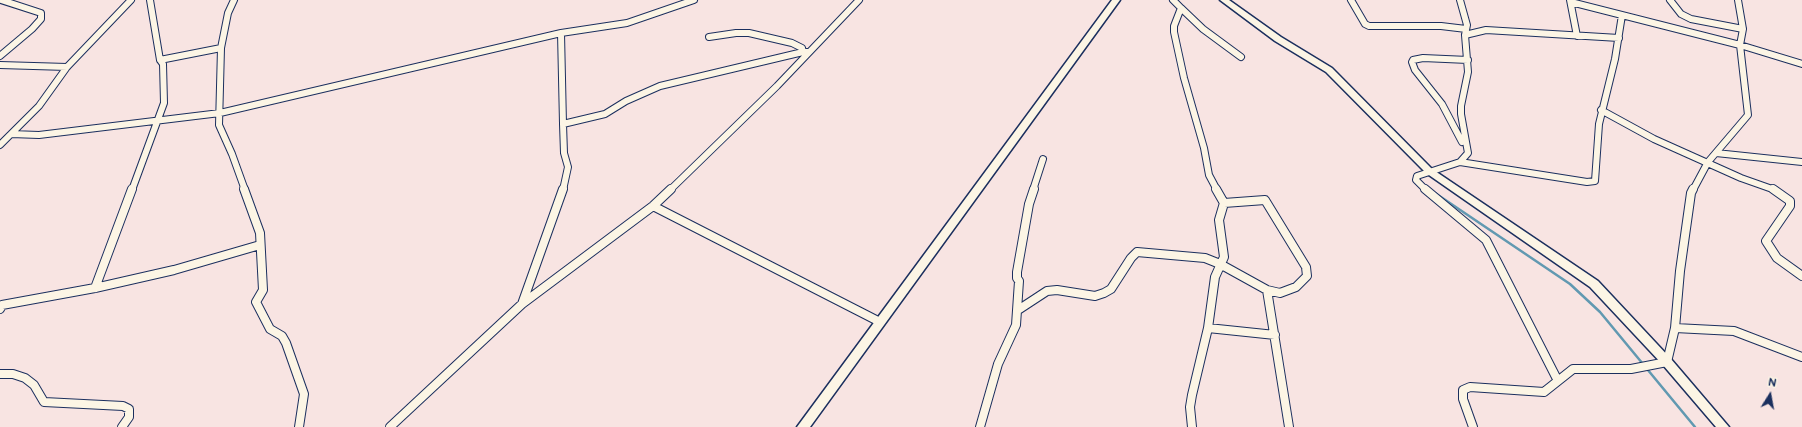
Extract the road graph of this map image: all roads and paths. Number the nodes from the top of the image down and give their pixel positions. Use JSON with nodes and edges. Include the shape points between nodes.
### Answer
{"nodes":[{"id":1,"x":131,"y":0,"type":"edge"},
{"id":2,"x":150,"y":0,"type":"edge"},
{"id":3,"x":234,"y":0,"type":"edge"},
{"id":4,"x":694,"y":0,"type":"edge"},
{"id":5,"x":859,"y":0,"type":"edge"},
{"id":6,"x":1116,"y":0,"type":"edge"},
{"id":7,"x":1173,"y":0,"type":"edge"},
{"id":8,"x":1224,"y":0,"type":"edge"},
{"id":9,"x":1351,"y":0,"type":"edge"},
{"id":10,"x":1460,"y":0,"type":"edge"},
{"id":11,"x":1670,"y":0,"type":"edge"},
{"id":12,"x":1738,"y":0,"type":"edge"},
{"id":13,"x":1570,"y":1,"type":"edge"},
{"id":14,"x":1,"y":2,"type":"edge"},
{"id":15,"x":1180,"y":8,"type":"junction"},
{"id":16,"x":1622,"y":15,"type":"junction"},
{"id":17,"x":1743,"y":29,"type":"junction"},
{"id":18,"x":1466,"y":32,"type":"junction"},
{"id":19,"x":561,"y":33,"type":"junction"},
{"id":20,"x":1577,"y":36,"type":"junction"},
{"id":21,"x":709,"y":37,"type":"dead end"},
{"id":22,"x":1619,"y":38,"type":"junction"},
{"id":23,"x":1740,"y":46,"type":"junction"},
{"id":24,"x":221,"y":48,"type":"junction"},
{"id":25,"x":806,"y":52,"type":"junction"},
{"id":26,"x":0,"y":56,"type":"edge"},
{"id":27,"x":1241,"y":57,"type":"dead end"},
{"id":28,"x":160,"y":60,"type":"junction"},
{"id":29,"x":1468,"y":60,"type":"junction"},
{"id":30,"x":1802,"y":64,"type":"edge"},
{"id":31,"x":1,"y":65,"type":"edge"},
{"id":32,"x":67,"y":67,"type":"junction"},
{"id":33,"x":1601,"y":110,"type":"junction"},
{"id":34,"x":220,"y":113,"type":"junction"},
{"id":35,"x":158,"y":120,"type":"junction"},
{"id":36,"x":563,"y":124,"type":"junction"},
{"id":37,"x":11,"y":134,"type":"junction"},
{"id":38,"x":0,"y":145,"type":"edge"},
{"id":39,"x":1468,"y":153,"type":"junction"},
{"id":40,"x":1716,"y":153,"type":"junction"},
{"id":41,"x":1043,"y":159,"type":"dead end"},
{"id":42,"x":1460,"y":162,"type":"junction"},
{"id":43,"x":1708,"y":162,"type":"junction"},
{"id":44,"x":1802,"y":162,"type":"edge"},
{"id":45,"x":1429,"y":171,"type":"junction"},
{"id":46,"x":1224,"y":203,"type":"junction"},
{"id":47,"x":653,"y":206,"type":"junction"},
{"id":48,"x":260,"y":245,"type":"junction"},
{"id":49,"x":1220,"y":264,"type":"junction"},
{"id":50,"x":1802,"y":276,"type":"edge"},
{"id":51,"x":95,"y":288,"type":"junction"},
{"id":52,"x":1267,"y":290,"type":"junction"},
{"id":53,"x":522,"y":304,"type":"junction"},
{"id":54,"x":1,"y":306,"type":"edge"},
{"id":55,"x":1018,"y":310,"type":"junction"},
{"id":56,"x":880,"y":322,"type":"junction"},
{"id":57,"x":1208,"y":328,"type":"junction"},
{"id":58,"x":1675,"y":328,"type":"junction"},
{"id":59,"x":1275,"y":335,"type":"junction"},
{"id":60,"x":1802,"y":357,"type":"edge"},
{"id":61,"x":1667,"y":362,"type":"junction"},
{"id":62,"x":0,"y":374,"type":"edge"},
{"id":63,"x":1558,"y":381,"type":"junction"},
{"id":64,"x":122,"y":427,"type":"edge"},
{"id":65,"x":299,"y":427,"type":"edge"},
{"id":66,"x":390,"y":427,"type":"edge"},
{"id":67,"x":803,"y":427,"type":"edge"},
{"id":68,"x":980,"y":427,"type":"edge"},
{"id":69,"x":1192,"y":427,"type":"edge"},
{"id":70,"x":1290,"y":427,"type":"edge"},
{"id":71,"x":1474,"y":427,"type":"edge"},
{"id":72,"x":1723,"y":427,"type":"edge"}],
"edges":[{"from":1,"to":32,"type":"street"},
{"from":2,"to":28,"type":"street"},
{"from":3,"to":24,"type":"street","via":[[228,13]]},
{"from":4,"to":19,"type":"street","via":[[626,23]]},
{"from":5,"to":25,"type":"street"},
{"from":6,"to":56,"type":"street"},
{"from":7,"to":15,"type":"street"},
{"from":8,"to":45,"type":"street","via":[[1278,39],[1329,70]]},
{"from":9,"to":18,"type":"street","via":[[1365,24],[1369,26],[1441,26]]},
{"from":10,"to":18,"type":"street","via":[[1466,21]]},
{"from":11,"to":17,"type":"street","via":[[1681,14],[1691,19]]},
{"from":12,"to":17,"type":"street"},
{"from":13,"to":16,"type":"street"},
{"from":13,"to":20,"type":"street"},
{"from":14,"to":26,"type":"street","via":[[41,13],[41,19]]},
{"from":15,"to":27,"type":"street"},
{"from":15,"to":46,"type":"street","via":[[1174,26],[1175,41],[1209,174]]},
{"from":16,"to":22,"type":"street"},
{"from":16,"to":23,"type":"street"},
{"from":17,"to":23,"type":"street"},
{"from":18,"to":20,"type":"street","via":[[1486,30]]},
{"from":18,"to":29,"type":"street"},
{"from":19,"to":34,"type":"street"},
{"from":19,"to":36,"type":"street"},
{"from":20,"to":22,"type":"street"},
{"from":21,"to":25,"type":"street","via":[[749,32],[792,43]]},
{"from":22,"to":33,"type":"street"},
{"from":23,"to":30,"type":"street"},
{"from":23,"to":40,"type":"street","via":[[1748,115]]},
{"from":24,"to":28,"type":"street"},
{"from":24,"to":34,"type":"street"},
{"from":25,"to":36,"type":"street","via":[[660,86],[626,101],[605,114]]},
{"from":25,"to":47,"type":"street","via":[[777,86]]},
{"from":28,"to":35,"type":"street","via":[[163,64],[164,103]]},
{"from":29,"to":39,"type":"street","via":[[1460,114]]},
{"from":29,"to":39,"type":"street","via":[[1423,58],[1412,62],[1415,70],[1442,104]]},
{"from":31,"to":32,"type":"street"},
{"from":32,"to":37,"type":"street","via":[[39,106]]},
{"from":33,"to":42,"type":"street","via":[[1594,182]]},
{"from":33,"to":43,"type":"street","via":[[1654,139]]},
{"from":34,"to":35,"type":"street"},
{"from":34,"to":48,"type":"street","via":[[219,125],[260,233]]},
{"from":35,"to":37,"type":"street","via":[[39,135]]},
{"from":35,"to":51,"type":"street"},
{"from":36,"to":53,"type":"street","via":[[564,153],[568,167],[566,180]]},
{"from":37,"to":38,"type":"street"},
{"from":39,"to":42,"type":"street"},
{"from":40,"to":43,"type":"street"},
{"from":40,"to":44,"type":"street"},
{"from":41,"to":55,"type":"street","via":[[1029,204],[1017,272]]},
{"from":42,"to":45,"type":"street"},
{"from":43,"to":50,"type":"street","via":[[1775,189],[1790,201],[1790,206],[1766,241],[1777,258]]},
{"from":43,"to":58,"type":"street","via":[[1694,185],[1690,199]]},
{"from":45,"to":61,"type":"street","via":[[1594,284]]},
{"from":45,"to":63,"type":"street","via":[[1417,176],[1416,180],[1486,240]]},
{"from":46,"to":49,"type":"street","via":[[1219,220],[1224,251]]},
{"from":46,"to":52,"type":"street","via":[[1265,200],[1306,267],[1307,276],[1296,287],[1280,292]]},
{"from":47,"to":53,"type":"street"},
{"from":47,"to":56,"type":"street"},
{"from":48,"to":51,"type":"street","via":[[174,270]]},
{"from":48,"to":65,"type":"street","via":[[263,290],[256,302],[270,329],[282,336],[286,343],[304,394]]},
{"from":49,"to":52,"type":"street"},
{"from":49,"to":55,"type":"street","via":[[1205,258],[1137,252],[1111,289],[1104,293],[1095,296],[1057,290],[1047,291]]},
{"from":49,"to":57,"type":"street","via":[[1215,277]]},
{"from":51,"to":54,"type":"street"},
{"from":52,"to":59,"type":"street"},
{"from":53,"to":66,"type":"street"},
{"from":55,"to":68,"type":"street","via":[[1016,325],[998,364]]},
{"from":56,"to":67,"type":"street"},
{"from":57,"to":59,"type":"street"},
{"from":57,"to":69,"type":"street","via":[[1190,407]]},
{"from":58,"to":60,"type":"street","via":[[1734,331]]},
{"from":58,"to":61,"type":"street"},
{"from":59,"to":70,"type":"street"},
{"from":61,"to":63,"type":"street","via":[[1631,370],[1573,369]]},
{"from":61,"to":72,"type":"street"},
{"from":62,"to":64,"type":"street","via":[[13,374],[25,378],[34,385],[44,402],[123,406],[129,409],[129,416]]},
{"from":63,"to":71,"type":"street","via":[[1544,392],[1470,387],[1463,390],[1463,399]]}]}
